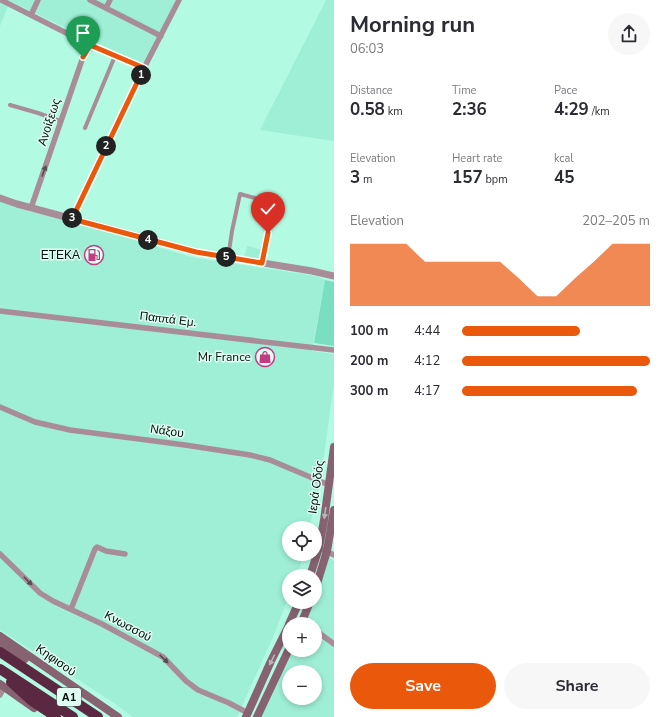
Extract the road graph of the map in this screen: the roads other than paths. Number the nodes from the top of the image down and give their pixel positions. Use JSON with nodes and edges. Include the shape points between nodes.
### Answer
{"nodes":[{"id":1,"x":1,"y":0,"type":"edge"},
{"id":2,"x":38,"y":0,"type":"edge"},
{"id":3,"x":90,"y":0,"type":"edge"},
{"id":4,"x":110,"y":0,"type":"edge"},
{"id":5,"x":179,"y":0,"type":"edge"},
{"id":6,"x":106,"y":8,"type":"junction"},
{"id":7,"x":31,"y":15,"type":"junction"},
{"id":8,"x":161,"y":36,"type":"junction"},
{"id":9,"x":90,"y":45,"type":"junction"},
{"id":10,"x":115,"y":56,"type":"junction"},
{"id":11,"x":144,"y":68,"type":"junction"},
{"id":12,"x":10,"y":105,"type":"dead end"},
{"id":13,"x":60,"y":121,"type":"junction"},
{"id":14,"x":85,"y":128,"type":"dead end"},
{"id":15,"x":0,"y":198,"type":"edge"},
{"id":16,"x":31,"y":208,"type":"junction"},
{"id":17,"x":72,"y":219,"type":"junction"},
{"id":18,"x":228,"y":258,"type":"junction"},
{"id":19,"x":262,"y":263,"type":"junction"},
{"id":20,"x":334,"y":276,"type":"edge"},
{"id":21,"x":0,"y":311,"type":"edge"},
{"id":22,"x":334,"y":350,"type":"edge"},
{"id":23,"x":0,"y":407,"type":"edge"},
{"id":24,"x":334,"y":447,"type":"edge"},
{"id":25,"x":329,"y":485,"type":"junction"},
{"id":26,"x":334,"y":510,"type":"edge"},
{"id":27,"x":326,"y":551,"type":"edge"},
{"id":28,"x":0,"y":554,"type":"edge"},
{"id":29,"x":125,"y":554,"type":"dead end"},
{"id":30,"x":314,"y":569,"type":"edge"},
{"id":31,"x":321,"y":569,"type":"edge"},
{"id":32,"x":71,"y":609,"type":"junction"},
{"id":33,"x":296,"y":609,"type":"edge"},
{"id":34,"x":294,"y":614,"type":"junction"},
{"id":35,"x":293,"y":617,"type":"edge"},
{"id":36,"x":297,"y":617,"type":"edge"},
{"id":37,"x":322,"y":635,"type":"edge"},
{"id":38,"x":0,"y":636,"type":"edge"},
{"id":39,"x":282,"y":640,"type":"edge"},
{"id":40,"x":0,"y":644,"type":"edge"},
{"id":41,"x":334,"y":644,"type":"edge"},
{"id":42,"x":0,"y":652,"type":"edge"},
{"id":43,"x":12,"y":652,"type":"junction"},
{"id":44,"x":285,"y":657,"type":"edge"},
{"id":45,"x":0,"y":668,"type":"edge"},
{"id":46,"x":0,"y":673,"type":"edge"},
{"id":47,"x":39,"y":678,"type":"junction"},
{"id":48,"x":1,"y":689,"type":"edge"},
{"id":49,"x":91,"y":700,"type":"junction"},
{"id":50,"x":247,"y":715,"type":"edge"},
{"id":51,"x":259,"y":716,"type":"edge"},
{"id":52,"x":48,"y":717,"type":"edge"},
{"id":53,"x":56,"y":717,"type":"edge"},
{"id":54,"x":73,"y":717,"type":"edge"},
{"id":55,"x":98,"y":717,"type":"edge"},
{"id":56,"x":118,"y":717,"type":"edge"}],
"edges":[{"from":1,"to":7,"type":"street"},
{"from":2,"to":7,"type":"street"},
{"from":3,"to":6,"type":"street"},
{"from":4,"to":6,"type":"street"},
{"from":5,"to":8,"type":"street"},
{"from":6,"to":8,"type":"street"},
{"from":7,"to":9,"type":"street"},
{"from":8,"to":11,"type":"street"},
{"from":9,"to":10,"type":"street"},
{"from":9,"to":13,"type":"street","name":"Ανοίξεως","via":[[83,57]]},
{"from":10,"to":11,"type":"street"},
{"from":10,"to":14,"type":"street"},
{"from":11,"to":17,"type":"street"},
{"from":12,"to":13,"type":"street"},
{"from":16,"to":13,"type":"street","name":"Ανοίξεως","one_way":true},
{"from":15,"to":16,"type":"street"},
{"from":16,"to":17,"type":"street"},
{"from":17,"to":18,"type":"street"},
{"from":18,"to":19,"type":"street"},
{"from":18,"to":19,"type":"street","via":[[240,194],[274,202]]},
{"from":19,"to":20,"type":"street"},
{"from":21,"to":22,"type":"street","name":"Παππά Εμ."},
{"from":23,"to":25,"type":"street","name":"Νάξου","via":[[35,422],[65,429],[185,445],[270,460]]},
{"from":24,"to":25,"type":"main road","name":"Ιερά Οδός"},
{"from":25,"to":27,"type":"main road","name":"Ιερά Οδός","one_way":true},
{"from":26,"to":27,"type":"main road","name":"Ιερά Οδός"},
{"from":27,"to":30,"type":"main road","name":"Ιερά Οδός"},
{"from":27,"to":31,"type":"main road","name":"Ιερά Οδός"},
{"from":28,"to":32,"type":"street","name":"Κνωσσού","one_way":true,"via":[[40,593]]},
{"from":29,"to":32,"type":"street","via":[[97,547],[95,549]]},
{"from":32,"to":50,"type":"street","name":"Κνωσσού","one_way":true,"via":[[163,657],[198,690],[229,703]]},
{"from":33,"to":34,"type":"main road"},
{"from":34,"to":35,"type":"main road"},
{"from":34,"to":36,"type":"street"},
{"from":37,"to":41,"type":"street"},
{"from":38,"to":49,"type":"main road","name":"Κηφισού"},
{"from":39,"to":50,"type":"main road","one_way":true},
{"from":40,"to":43,"type":"main road"},
{"from":42,"to":47,"type":"highway","number":"Α1"},
{"from":43,"to":47,"type":"highway"},
{"from":43,"to":49,"type":"main road"},
{"from":44,"to":51,"type":"main road"},
{"from":45,"to":54,"type":"highway","number":"Α1"},
{"from":46,"to":53,"type":"highway"},
{"from":47,"to":55,"type":"highway","number":"Α1"},
{"from":48,"to":52,"type":"main road"},
{"from":49,"to":56,"type":"main road","name":"Κηφισού"}]}
